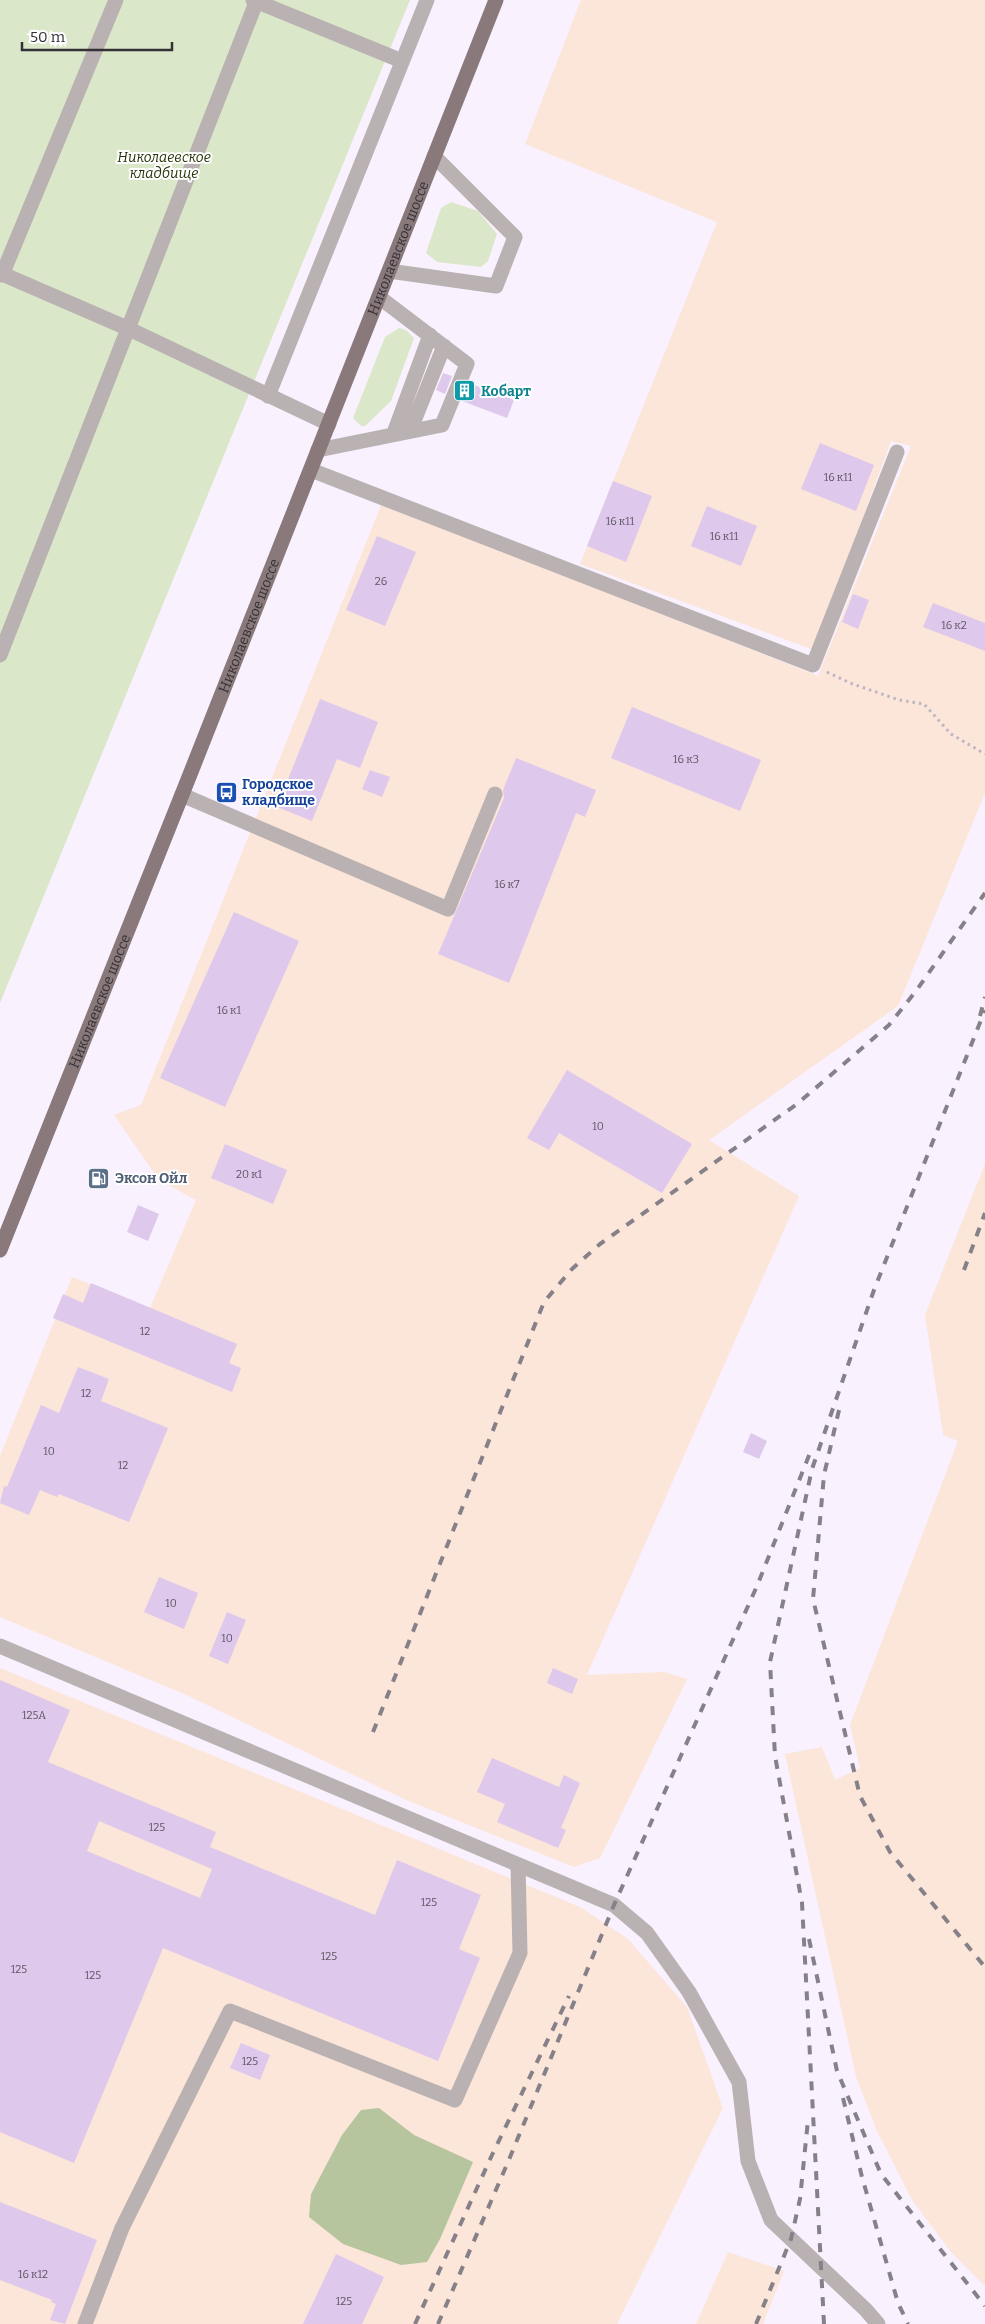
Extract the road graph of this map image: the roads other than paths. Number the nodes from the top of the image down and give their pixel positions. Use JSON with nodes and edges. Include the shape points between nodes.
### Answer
{"nodes":[{"id":1,"x":116,"y":0,"type":"edge"},
{"id":2,"x":255,"y":0,"type":"edge"},
{"id":3,"x":427,"y":0,"type":"edge"},
{"id":4,"x":496,"y":0,"type":"edge"},
{"id":5,"x":402,"y":61,"type":"junction"},
{"id":6,"x":434,"y":156,"type":"junction"},
{"id":7,"x":389,"y":271,"type":"junction"},
{"id":8,"x":1,"y":274,"type":"edge"},
{"id":9,"x":379,"y":298,"type":"junction"},
{"id":10,"x":127,"y":328,"type":"junction"},
{"id":11,"x":430,"y":335,"type":"junction"},
{"id":12,"x":444,"y":346,"type":"junction"},
{"id":13,"x":268,"y":396,"type":"junction"},
{"id":14,"x":329,"y":424,"type":"junction"},
{"id":15,"x":410,"y":431,"type":"junction"},
{"id":16,"x":394,"y":434,"type":"junction"},
{"id":17,"x":318,"y":450,"type":"junction"},
{"id":18,"x":897,"y":452,"type":"dead end"},
{"id":19,"x":310,"y":470,"type":"junction"},
{"id":20,"x":0,"y":655,"type":"edge"},
{"id":21,"x":495,"y":794,"type":"dead end"},
{"id":22,"x":182,"y":795,"type":"junction"},
{"id":23,"x":0,"y":1250,"type":"edge"},
{"id":24,"x":0,"y":1646,"type":"edge"},
{"id":25,"x":518,"y":1865,"type":"junction"},
{"id":26,"x":85,"y":2324,"type":"edge"},
{"id":27,"x":878,"y":2324,"type":"edge"}],
"edges":[{"from":1,"to":8,"type":"street"},
{"from":2,"to":5,"type":"street"},
{"from":2,"to":10,"type":"street"},
{"from":3,"to":5,"type":"street"},
{"from":4,"to":6,"type":"main road","name":"Николаевское шоссе"},
{"from":5,"to":13,"type":"street"},
{"from":6,"to":7,"type":"main road","name":"Николаевское шоссе"},
{"from":6,"to":7,"type":"street","via":[[515,236],[496,286]]},
{"from":7,"to":9,"type":"main road","name":"Николаевское шоссе"},
{"from":8,"to":10,"type":"street"},
{"from":9,"to":11,"type":"street"},
{"from":9,"to":14,"type":"main road","name":"Николаевское шоссе"},
{"from":10,"to":13,"type":"street"},
{"from":10,"to":20,"type":"street"},
{"from":11,"to":12,"type":"street"},
{"from":11,"to":16,"type":"street"},
{"from":12,"to":15,"type":"street"},
{"from":12,"to":15,"type":"street","via":[[467,364],[464,372],[442,425]]},
{"from":13,"to":14,"type":"street"},
{"from":14,"to":17,"type":"main road","name":"Николаевское шоссе"},
{"from":15,"to":16,"type":"street"},
{"from":16,"to":17,"type":"street"},
{"from":17,"to":19,"type":"main road","name":"Николаевское шоссе"},
{"from":18,"to":19,"type":"street","via":[[813,665]]},
{"from":19,"to":22,"type":"main road","name":"Николаевское шоссе"},
{"from":21,"to":22,"type":"street","via":[[448,909]]},
{"from":22,"to":23,"type":"main road","name":"Николаевское шоссе"},
{"from":24,"to":25,"type":"street"},
{"from":25,"to":26,"type":"street","via":[[520,1953],[455,2100],[230,2011],[122,2228]]},
{"from":25,"to":27,"type":"street","via":[[614,1905],[647,1933],[689,1992],[739,2082],[748,2161],[771,2220]]}]}
